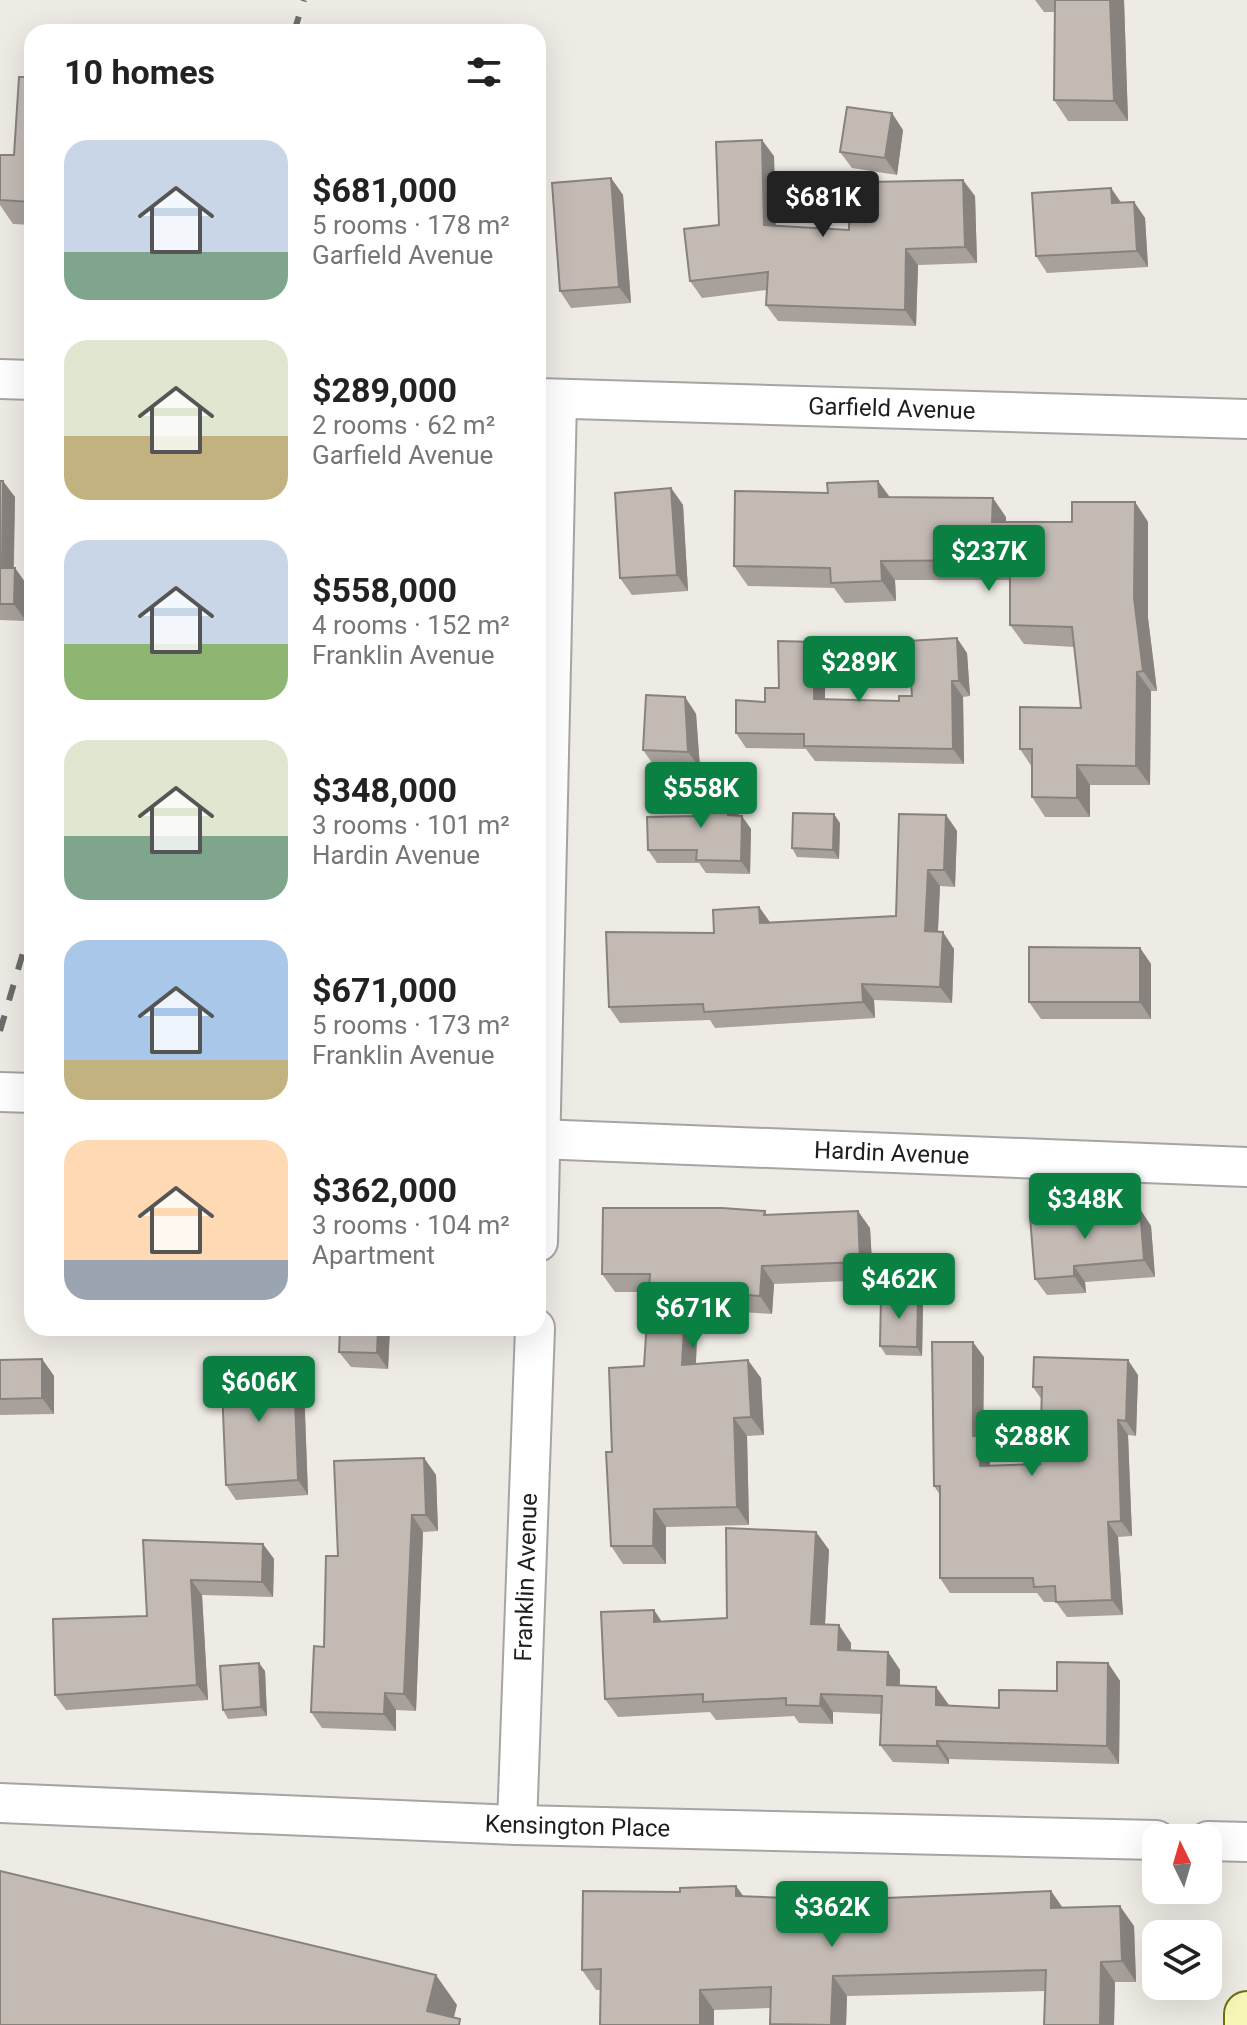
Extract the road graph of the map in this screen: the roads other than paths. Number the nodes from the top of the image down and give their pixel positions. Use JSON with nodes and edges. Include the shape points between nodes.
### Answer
{"nodes":[{"id":1,"x":0,"y":379,"type":"edge"},
{"id":2,"x":24,"y":380,"type":"edge"},
{"id":3,"x":548,"y":398,"type":"edge"},
{"id":4,"x":1247,"y":419,"type":"edge"},
{"id":5,"x":546,"y":584,"type":"edge"},
{"id":6,"x":0,"y":1092,"type":"edge"},
{"id":7,"x":24,"y":1093,"type":"edge"},
{"id":8,"x":546,"y":1140,"type":"edge"},
{"id":9,"x":1247,"y":1167,"type":"edge"},
{"id":10,"x":535,"y":1336,"type":"edge"},
{"id":11,"x":0,"y":1803,"type":"edge"},
{"id":12,"x":517,"y":1825,"type":"junction"},
{"id":13,"x":1142,"y":1840,"type":"edge"},
{"id":14,"x":1222,"y":1841,"type":"edge"},
{"id":15,"x":1247,"y":1842,"type":"edge"},
{"id":16,"x":1247,"y":2014,"type":"edge"},
{"id":17,"x":1247,"y":2025,"type":"edge"}],
"edges":[{"from":1,"to":2,"type":"street"},
{"from":3,"to":4,"type":"street","name":"Garfield Avenue"},
{"from":3,"to":5,"type":"street"},
{"from":6,"to":7,"type":"street"},
{"from":8,"to":9,"type":"street","name":"Hardin Avenue"},
{"from":10,"to":12,"type":"street","name":"Franklin Avenue"},
{"from":11,"to":12,"type":"street","name":"Kensington Place"},
{"from":12,"to":13,"type":"street","name":"Kensington Place"},
{"from":14,"to":15,"type":"street"},
{"from":16,"to":17,"type":"street"}]}
